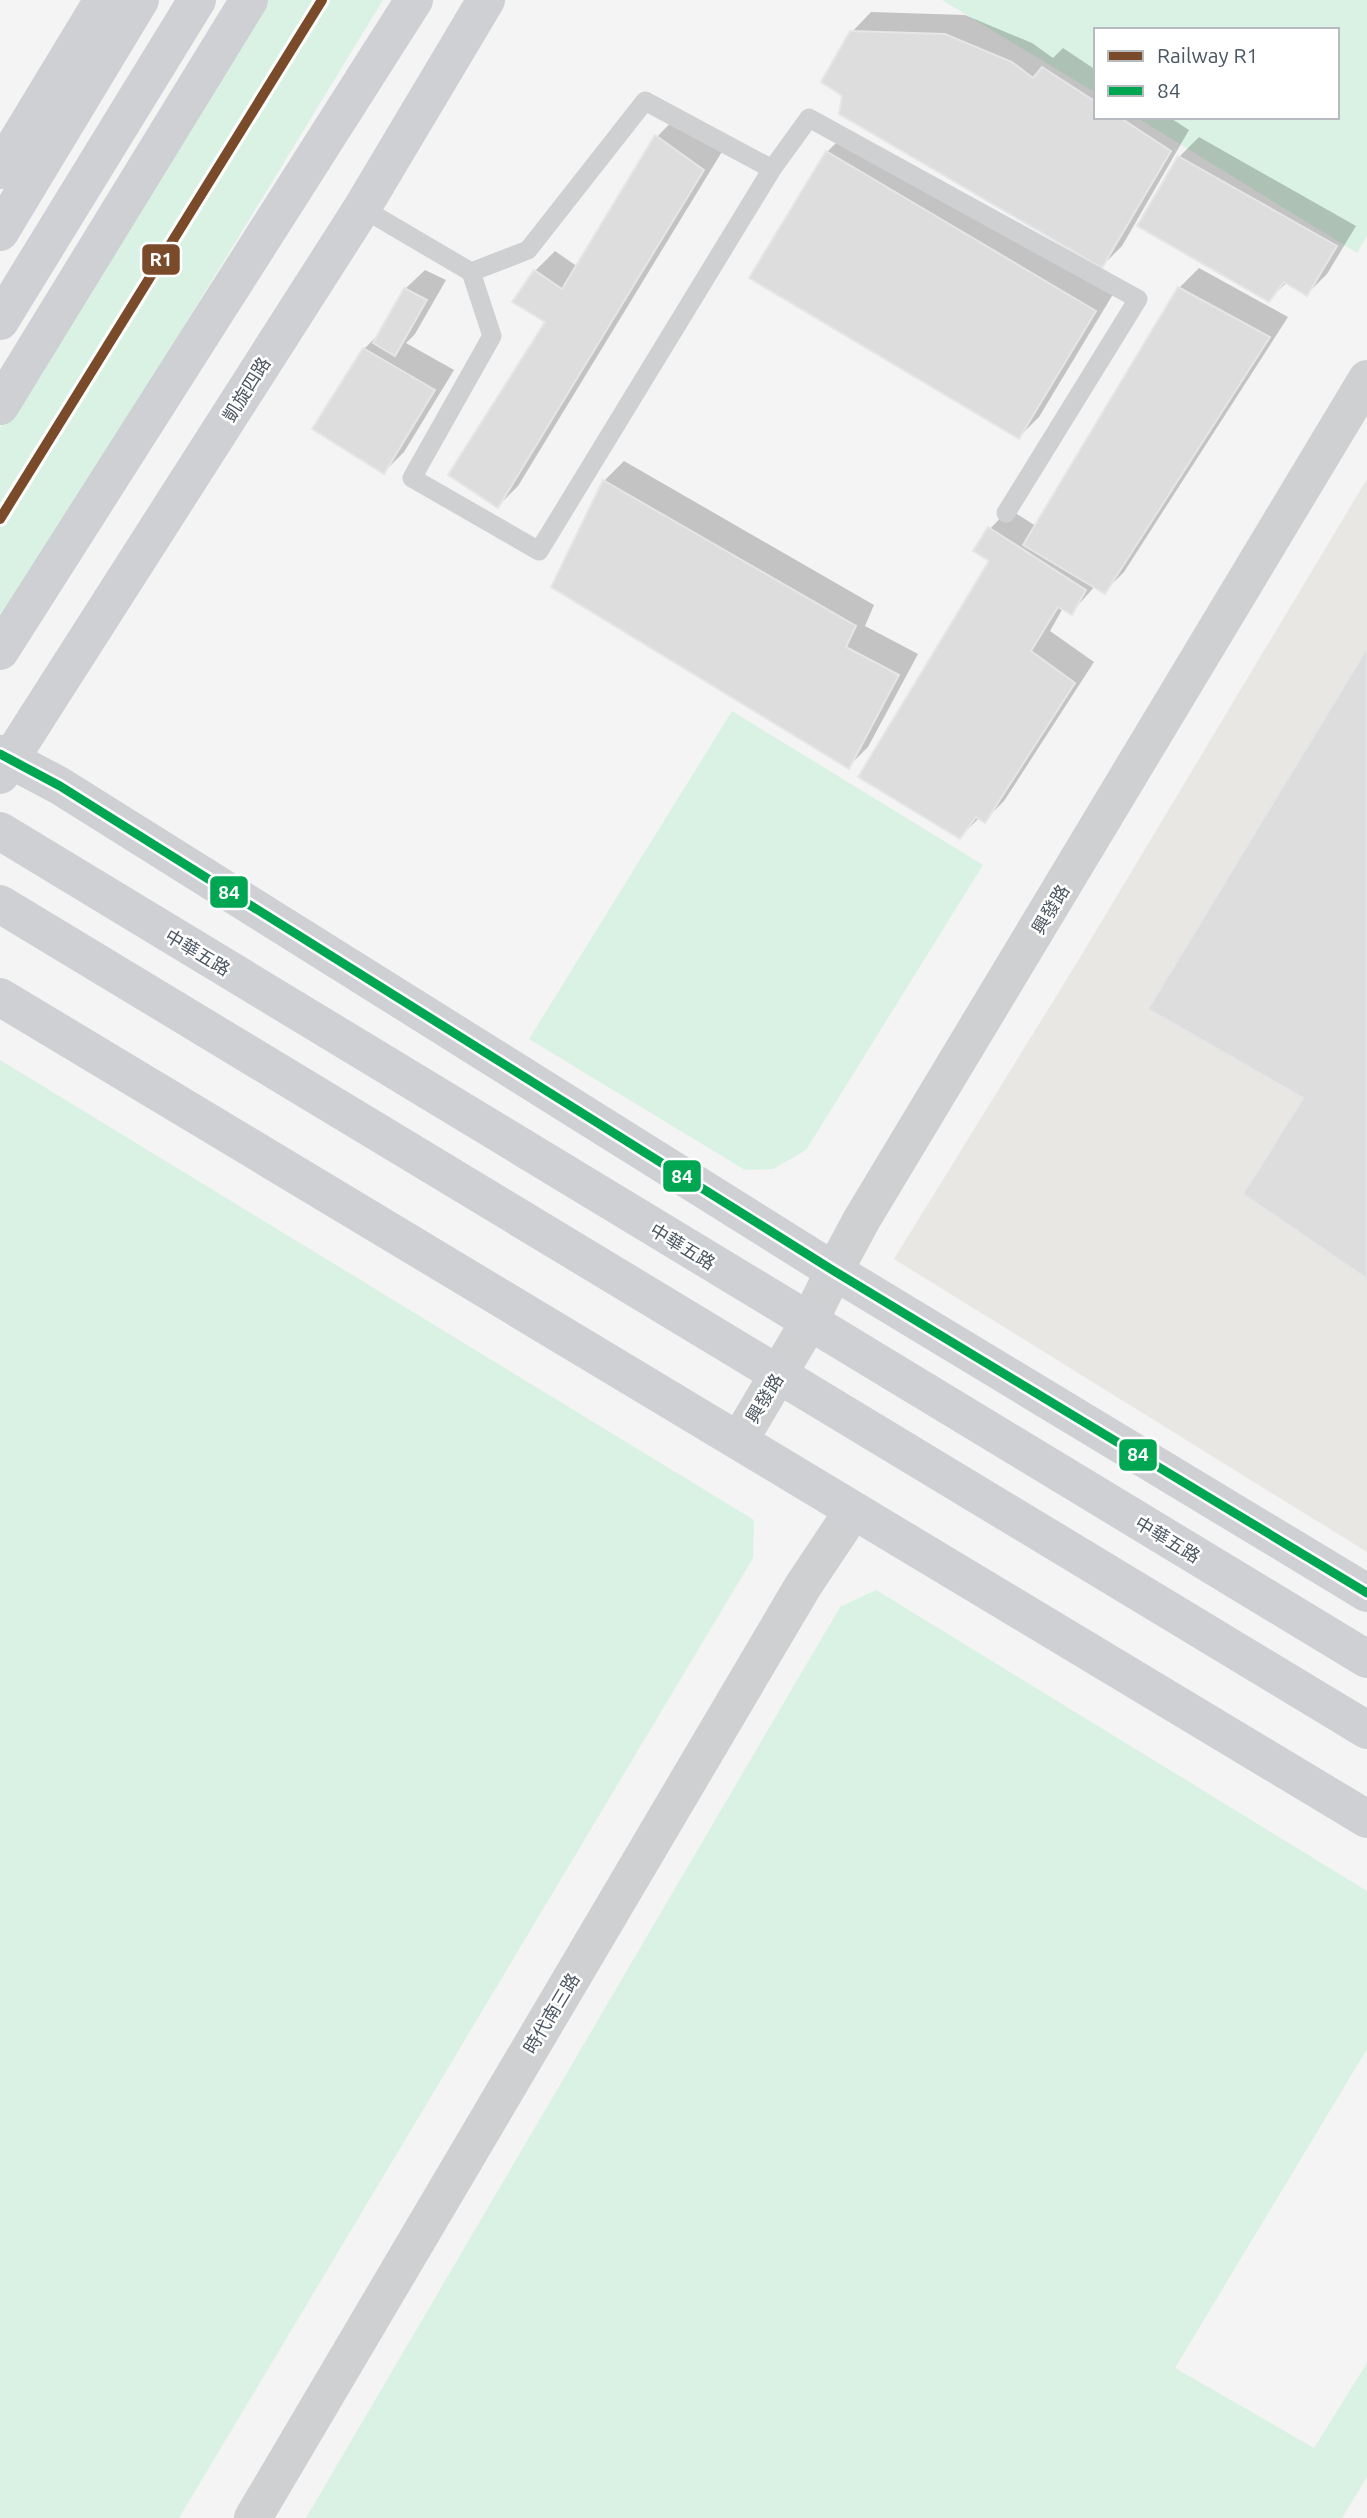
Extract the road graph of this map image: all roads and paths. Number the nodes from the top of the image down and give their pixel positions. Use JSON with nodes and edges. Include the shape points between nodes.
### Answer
{"nodes":[{"id":1,"x":103,"y":0,"type":"edge"},
{"id":2,"x":140,"y":0,"type":"edge"},
{"id":3,"x":197,"y":0,"type":"edge"},
{"id":4,"x":249,"y":0,"type":"edge"},
{"id":5,"x":414,"y":0,"type":"edge"},
{"id":6,"x":486,"y":0,"type":"edge"},
{"id":7,"x":772,"y":169,"type":"junction"},
{"id":8,"x":0,"y":170,"type":"edge"},
{"id":9,"x":362,"y":208,"type":"junction"},
{"id":10,"x":0,"y":232,"type":"edge"},
{"id":11,"x":471,"y":272,"type":"junction"},
{"id":12,"x":0,"y":321,"type":"edge"},
{"id":13,"x":1367,"y":380,"type":"edge"},
{"id":14,"x":0,"y":407,"type":"edge"},
{"id":15,"x":1006,"y":513,"type":"dead end"},
{"id":16,"x":0,"y":651,"type":"edge"},
{"id":17,"x":3,"y":763,"type":"edge"},
{"id":18,"x":0,"y":831,"type":"edge"},
{"id":19,"x":0,"y":904,"type":"edge"},
{"id":20,"x":0,"y":998,"type":"edge"},
{"id":21,"x":834,"y":1271,"type":"junction"},
{"id":22,"x":809,"y":1322,"type":"junction"},
{"id":23,"x":778,"y":1374,"type":"junction"},
{"id":24,"x":738,"y":1441,"type":"junction"},
{"id":25,"x":853,"y":1511,"type":"junction"},
{"id":26,"x":1367,"y":1593,"type":"edge"},
{"id":27,"x":1367,"y":1659,"type":"edge"},
{"id":28,"x":1367,"y":1730,"type":"edge"},
{"id":29,"x":1367,"y":1819,"type":"edge"},
{"id":30,"x":253,"y":2518,"type":"edge"}],
"edges":[{"from":1,"to":8,"type":"street"},
{"from":2,"to":10,"type":"street"},
{"from":3,"to":12,"type":"street"},
{"from":4,"to":14,"type":"street"},
{"from":5,"to":16,"type":"street"},
{"from":6,"to":9,"type":"street","name":"凱旋四路"},
{"from":7,"to":11,"type":"lane","via":[[645,101],[528,250]]},
{"from":7,"to":11,"type":"lane","via":[[539,551],[412,478],[492,336]]},
{"from":7,"to":15,"type":"lane","via":[[809,118],[1138,299]]},
{"from":9,"to":11,"type":"lane"},
{"from":9,"to":17,"type":"street","name":"凱旋四路"},
{"from":13,"to":21,"type":"street","name":"興發路"},
{"from":17,"to":21,"type":"street","via":[[60,786]]},
{"from":18,"to":22,"type":"street","name":"中華五路"},
{"from":19,"to":23,"type":"street"},
{"from":20,"to":24,"type":"street"},
{"from":21,"to":22,"type":"street","name":"興發路"},
{"from":21,"to":26,"type":"street"},
{"from":22,"to":23,"type":"street","name":"興發路"},
{"from":22,"to":27,"type":"street","name":"中華五路"},
{"from":23,"to":24,"type":"street","name":"興發路"},
{"from":23,"to":28,"type":"street"},
{"from":24,"to":25,"type":"street"},
{"from":25,"to":29,"type":"street"},
{"from":25,"to":30,"type":"street","name":"時代南三路","via":[[798,1595]]}]}
